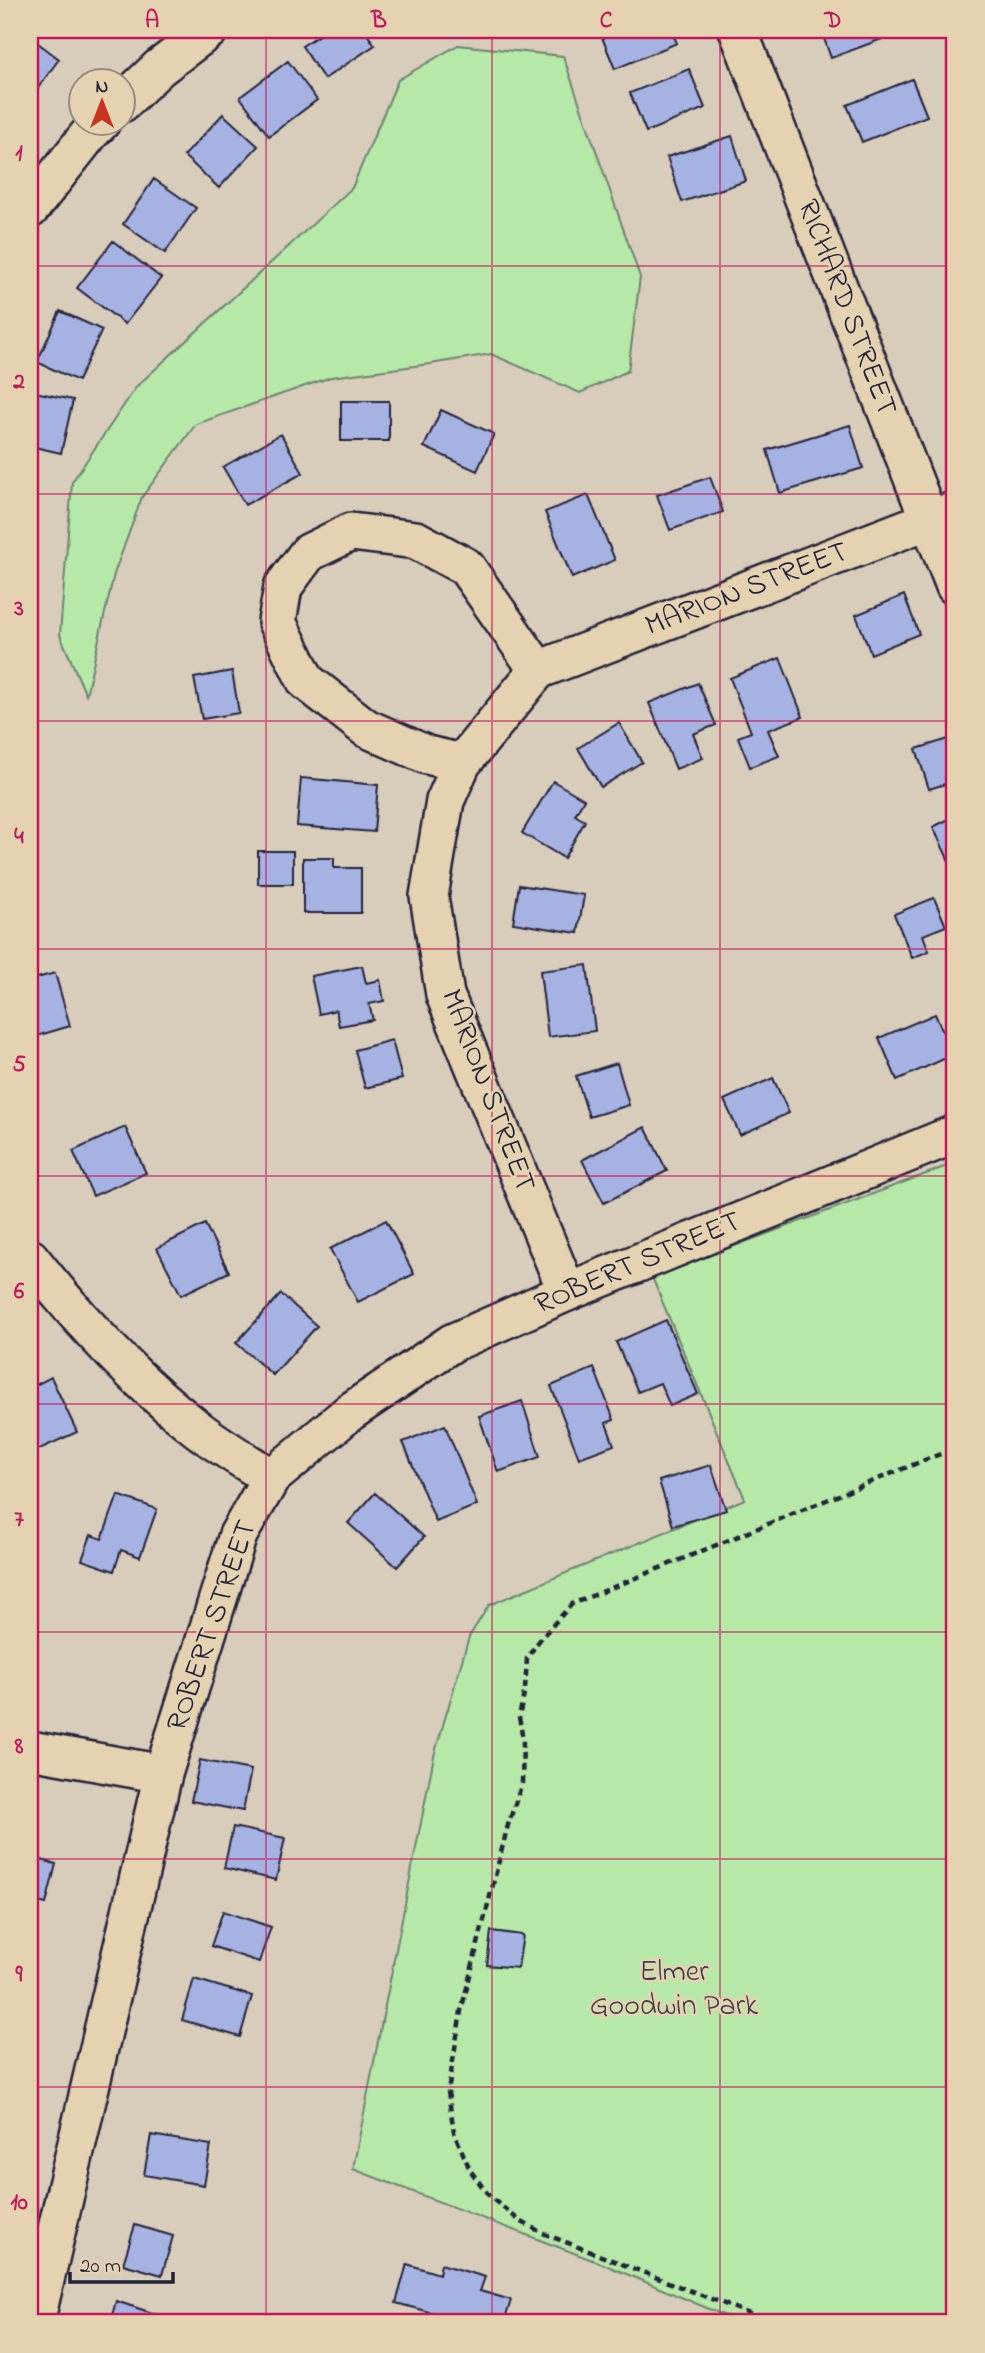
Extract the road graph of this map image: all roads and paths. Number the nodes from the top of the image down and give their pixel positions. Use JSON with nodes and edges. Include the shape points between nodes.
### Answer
{"nodes":[{"id":1,"x":209,"y":30,"type":"edge"},
{"id":2,"x":737,"y":30,"type":"edge"},
{"id":3,"x":136,"y":90,"type":"edge"},
{"id":4,"x":87,"y":136,"type":"edge"},
{"id":5,"x":30,"y":208,"type":"edge"},
{"id":6,"x":942,"y":515,"type":"edge"},
{"id":7,"x":955,"y":586,"type":"edge"},
{"id":8,"x":538,"y":670,"type":"junction"},
{"id":9,"x":462,"y":763,"type":"junction"},
{"id":10,"x":955,"y":1134,"type":"edge"},
{"id":11,"x":30,"y":1258,"type":"edge"},
{"id":12,"x":567,"y":1293,"type":"junction"},
{"id":13,"x":955,"y":1449,"type":"edge"},
{"id":14,"x":271,"y":1478,"type":"junction"},
{"id":15,"x":30,"y":1750,"type":"edge"},
{"id":16,"x":163,"y":1774,"type":"junction"},
{"id":17,"x":35,"y":2323,"type":"edge"},
{"id":18,"x":773,"y":2323,"type":"edge"}],
"edges":[{"from":1,"to":3,"type":"street"},
{"from":2,"to":6,"type":"street","name":"RICHARD STREET"},
{"from":4,"to":5,"type":"street"},
{"from":6,"to":7,"type":"street","name":"RICHARD STREET"},
{"from":6,"to":8,"type":"street","name":"MARION STREET"},
{"from":8,"to":9,"type":"street","name":"MARION STREET"},
{"from":8,"to":9,"type":"street","via":[[466,567],[416,540],[351,531],[309,554],[283,587],[277,622],[306,681],[366,727],[427,755]]},
{"from":9,"to":12,"type":"street","name":"MARION STREET","via":[[446,801],[429,896],[446,995]]},
{"from":10,"to":12,"type":"street","name":"ROBERT STREET"},
{"from":11,"to":14,"type":"street","via":[[64,1302],[127,1368],[196,1427]]},
{"from":12,"to":14,"type":"street","name":"ROBERT STREET","via":[[452,1343],[350,1412]]},
{"from":13,"to":18,"type":"path","via":[[572,1604],[527,1658],[519,1717],[522,1783],[461,2011],[449,2092],[454,2132],[470,2170],[490,2197],[520,2221]]},
{"from":14,"to":16,"type":"street","name":"ROBERT STREET","via":[[238,1535]]},
{"from":15,"to":16,"type":"street"},
{"from":16,"to":17,"type":"street","name":"ROBERT STREET"}]}
